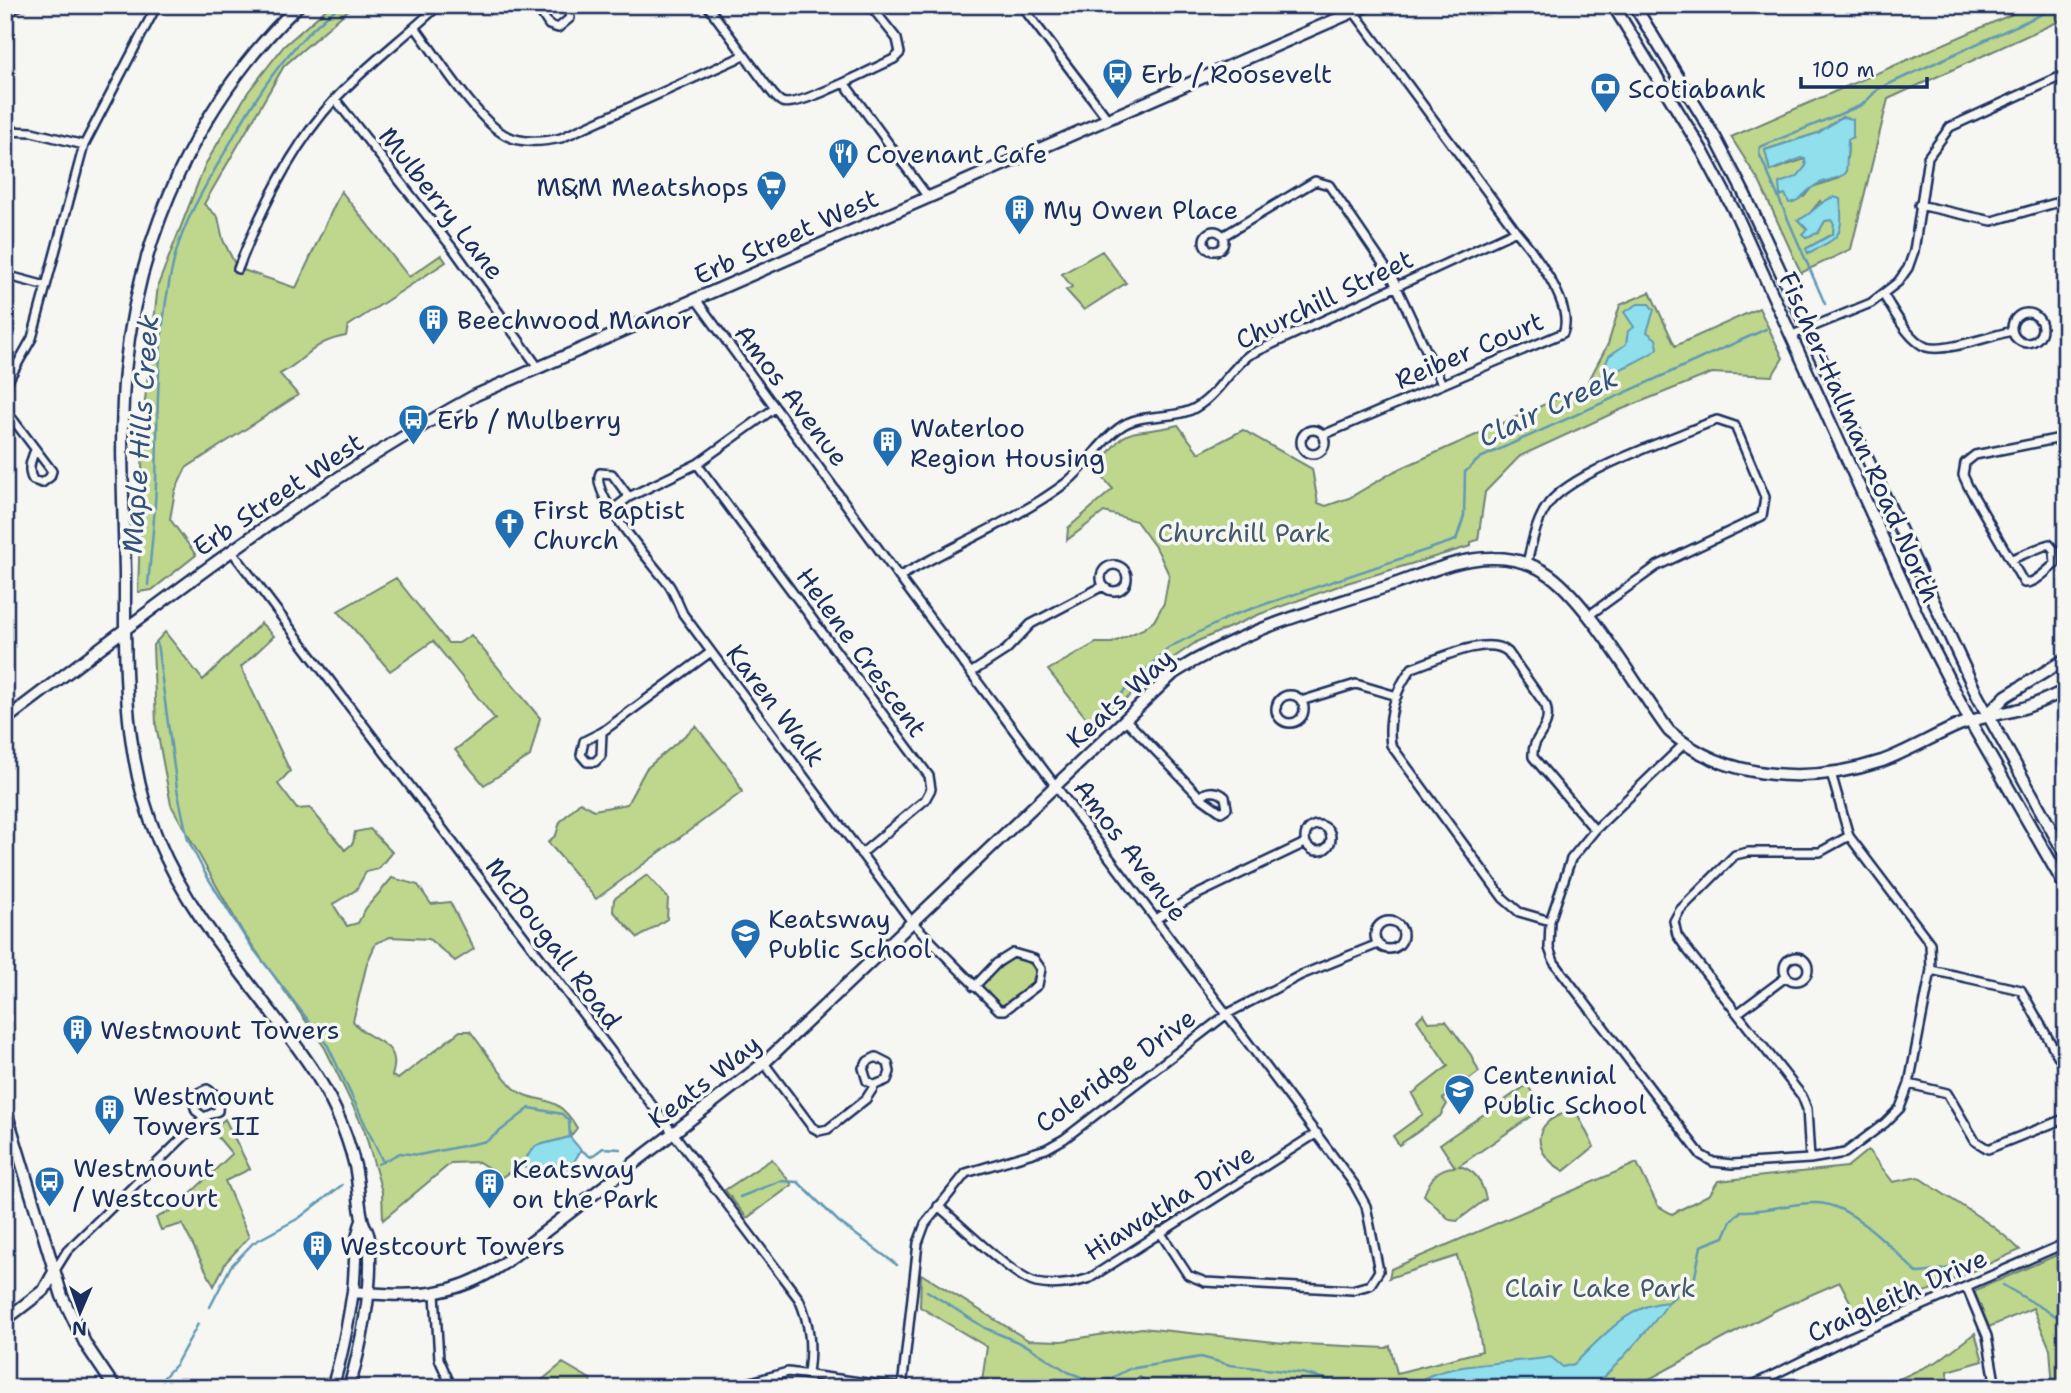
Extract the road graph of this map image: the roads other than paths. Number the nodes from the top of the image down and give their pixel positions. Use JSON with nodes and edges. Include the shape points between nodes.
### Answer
{"nodes":[{"id":1,"x":21,"y":5,"type":"edge"},
{"id":2,"x":299,"y":5,"type":"edge"},
{"id":3,"x":439,"y":5,"type":"edge"},
{"id":4,"x":536,"y":5,"type":"edge"},
{"id":5,"x":567,"y":5,"type":"edge"},
{"id":6,"x":707,"y":5,"type":"edge"},
{"id":7,"x":870,"y":5,"type":"edge"},
{"id":8,"x":1021,"y":5,"type":"edge"},
{"id":9,"x":1368,"y":5,"type":"edge"},
{"id":10,"x":1613,"y":5,"type":"edge"},
{"id":11,"x":1634,"y":5,"type":"edge"},
{"id":12,"x":154,"y":7,"type":"edge"},
{"id":13,"x":545,"y":9,"type":"edge"},
{"id":14,"x":5,"y":12,"type":"edge"},
{"id":15,"x":1354,"y":12,"type":"junction"},
{"id":16,"x":415,"y":27,"type":"junction"},
{"id":17,"x":743,"y":56,"type":"junction"},
{"id":18,"x":2066,"y":74,"type":"edge"},
{"id":19,"x":845,"y":84,"type":"junction"},
{"id":20,"x":335,"y":99,"type":"junction"},
{"id":21,"x":1107,"y":118,"type":"junction"},
{"id":22,"x":5,"y":131,"type":"edge"},
{"id":23,"x":84,"y":145,"type":"junction"},
{"id":24,"x":927,"y":196,"type":"junction"},
{"id":25,"x":2066,"y":200,"type":"edge"},
{"id":26,"x":1919,"y":205,"type":"junction"},
{"id":27,"x":1516,"y":231,"type":"junction"},
{"id":28,"x":1223,"y":236,"type":"dead end"},
{"id":29,"x":239,"y":269,"type":"dead end"},
{"id":30,"x":5,"y":275,"type":"edge"},
{"id":31,"x":46,"y":286,"type":"junction"},
{"id":32,"x":1396,"y":286,"type":"junction"},
{"id":33,"x":1884,"y":296,"type":"junction"},
{"id":34,"x":695,"y":299,"type":"junction"},
{"id":35,"x":1808,"y":329,"type":"junction"},
{"id":36,"x":2012,"y":331,"type":"junction"},
{"id":37,"x":1790,"y":336,"type":"junction"},
{"id":38,"x":538,"y":367,"type":"junction"},
{"id":39,"x":1442,"y":384,"type":"junction"},
{"id":40,"x":5,"y":386,"type":"edge"},
{"id":41,"x":775,"y":408,"type":"junction"},
{"id":42,"x":5,"y":409,"type":"edge"},
{"id":43,"x":1323,"y":435,"type":"dead end"},
{"id":44,"x":2066,"y":437,"type":"edge"},
{"id":45,"x":35,"y":450,"type":"dead end"},
{"id":46,"x":696,"y":464,"type":"junction"},
{"id":47,"x":629,"y":497,"type":"junction"},
{"id":48,"x":612,"y":510,"type":"junction"},
{"id":49,"x":231,"y":550,"type":"junction"},
{"id":50,"x":2012,"y":559,"type":"junction"},
{"id":51,"x":1527,"y":563,"type":"junction"},
{"id":52,"x":898,"y":577,"type":"junction"},
{"id":53,"x":1103,"y":586,"type":"dead end"},
{"id":54,"x":1588,"y":616,"type":"junction"},
{"id":55,"x":125,"y":630,"type":"junction"},
{"id":56,"x":711,"y":652,"type":"junction"},
{"id":57,"x":2066,"y":659,"type":"edge"},
{"id":58,"x":972,"y":672,"type":"junction"},
{"id":59,"x":2066,"y":690,"type":"edge"},
{"id":60,"x":1397,"y":696,"type":"junction"},
{"id":61,"x":1301,"y":701,"type":"dead end"},
{"id":62,"x":1987,"y":714,"type":"junction"},
{"id":63,"x":1125,"y":719,"type":"junction"},
{"id":64,"x":5,"y":720,"type":"edge"},
{"id":65,"x":1970,"y":721,"type":"junction"},
{"id":66,"x":602,"y":732,"type":"dead end"},
{"id":67,"x":1684,"y":744,"type":"junction"},
{"id":68,"x":1831,"y":773,"type":"junction"},
{"id":69,"x":1056,"y":784,"type":"junction"},
{"id":70,"x":1200,"y":797,"type":"dead end"},
{"id":71,"x":1595,"y":830,"type":"junction"},
{"id":72,"x":1849,"y":836,"type":"junction"},
{"id":73,"x":1305,"y":843,"type":"dead end"},
{"id":74,"x":861,"y":854,"type":"junction"},
{"id":75,"x":2066,"y":856,"type":"edge"},
{"id":76,"x":2066,"y":888,"type":"edge"},
{"id":77,"x":1156,"y":919,"type":"junction"},
{"id":78,"x":1550,"y":921,"type":"junction"},
{"id":79,"x":912,"y":922,"type":"junction"},
{"id":80,"x":1378,"y":944,"type":"junction"},
{"id":81,"x":1931,"y":970,"type":"junction"},
{"id":82,"x":1786,"y":976,"type":"dead end"},
{"id":83,"x":974,"y":987,"type":"junction"},
{"id":84,"x":1738,"y":1013,"type":"junction"},
{"id":85,"x":1227,"y":1014,"type":"junction"},
{"id":86,"x":764,"y":1063,"type":"junction"},
{"id":87,"x":2066,"y":1070,"type":"edge"},
{"id":88,"x":1909,"y":1084,"type":"junction"},
{"id":89,"x":875,"y":1085,"type":"dead end"},
{"id":90,"x":5,"y":1108,"type":"edge"},
{"id":91,"x":204,"y":1116,"type":"dead end"},
{"id":92,"x":2066,"y":1118,"type":"edge"},
{"id":93,"x":1317,"y":1133,"type":"junction"},
{"id":94,"x":671,"y":1134,"type":"junction"},
{"id":95,"x":1810,"y":1159,"type":"junction"},
{"id":96,"x":938,"y":1206,"type":"junction"},
{"id":97,"x":362,"y":1221,"type":"junction"},
{"id":98,"x":1160,"y":1232,"type":"junction"},
{"id":99,"x":2066,"y":1243,"type":"edge"},
{"id":100,"x":54,"y":1272,"type":"junction"},
{"id":101,"x":1967,"y":1288,"type":"junction"},
{"id":102,"x":353,"y":1292,"type":"junction"},
{"id":103,"x":367,"y":1293,"type":"junction"},
{"id":104,"x":435,"y":1294,"type":"junction"},
{"id":105,"x":5,"y":1320,"type":"edge"},
{"id":106,"x":808,"y":1373,"type":"junction"},
{"id":107,"x":115,"y":1388,"type":"edge"},
{"id":108,"x":332,"y":1388,"type":"edge"},
{"id":109,"x":349,"y":1388,"type":"edge"},
{"id":110,"x":452,"y":1388,"type":"edge"},
{"id":111,"x":729,"y":1388,"type":"edge"},
{"id":112,"x":902,"y":1388,"type":"edge"},
{"id":113,"x":1747,"y":1388,"type":"edge"},
{"id":114,"x":1996,"y":1388,"type":"edge"}],
"edges":[{"from":1,"to":14,"type":"street"},
{"from":2,"to":55,"type":"main road","via":[[211,112],[167,200],[140,276],[125,373]]},
{"from":3,"to":16,"type":"street"},
{"from":4,"to":13,"type":"street"},
{"from":5,"to":13,"type":"street","via":[[570,18],[563,26],[549,25]]},
{"from":6,"to":17,"type":"street"},
{"from":7,"to":19,"type":"street","via":[[897,39],[900,52]]},
{"from":8,"to":21,"type":"street"},
{"from":9,"to":15,"type":"main road","name":"Erb Street West"},
{"from":10,"to":37,"type":"main road","name":"Fischer-Hallman Road North","via":[[1709,162]]},
{"from":11,"to":35,"type":"main road","name":"Fischer-Hallman Road North","via":[[1716,139]]},
{"from":12,"to":23,"type":"street"},
{"from":15,"to":21,"type":"main road","name":"Erb Street West"},
{"from":15,"to":27,"type":"street"},
{"from":16,"to":17,"type":"street","via":[[484,117],[505,135],[532,142],[561,138]]},
{"from":16,"to":20,"type":"street"},
{"from":17,"to":19,"type":"street","via":[[781,102],[791,103]]},
{"from":18,"to":26,"type":"street","via":[[1950,127],[1928,157]]},
{"from":19,"to":24,"type":"street"},
{"from":20,"to":29,"type":"street","via":[[274,190]]},
{"from":20,"to":38,"type":"street","name":"Mulberry Lane","via":[[454,250]]},
{"from":21,"to":24,"type":"main road","name":"Erb Street West"},
{"from":22,"to":23,"type":"street","via":[[32,132]]},
{"from":23,"to":31,"type":"street"},
{"from":24,"to":34,"type":"main road","name":"Erb Street West"},
{"from":25,"to":26,"type":"street","via":[[1992,221]]},
{"from":26,"to":33,"type":"street","via":[[1908,268]]},
{"from":27,"to":32,"type":"street","name":"Churchill Street"},
{"from":27,"to":39,"type":"street","name":"Reiber Court","via":[[1550,280],[1566,319],[1563,333]]},
{"from":28,"to":32,"type":"street","via":[[1321,181],[1329,185]]},
{"from":30,"to":31,"type":"street"},
{"from":31,"to":40,"type":"street","via":[[32,338]]},
{"from":32,"to":39,"type":"street"},
{"from":32,"to":52,"type":"street","name":"Churchill Street","via":[[1249,355],[1192,410],[1123,425],[1083,469],[1043,499]]},
{"from":33,"to":35,"type":"street"},
{"from":33,"to":36,"type":"street","via":[[1926,347]]},
{"from":34,"to":38,"type":"main road","name":"Erb Street West"},
{"from":34,"to":41,"type":"street","name":"Amos Avenue"},
{"from":35,"to":37,"type":"street"},
{"from":35,"to":62,"type":"main road","name":"Fischer-Hallman Road North"},
{"from":36,"to":36,"type":"street","via":[[2020,342],[2031,343],[2040,336],[2042,325],[2033,315],[2025,314],[2017,318]]},
{"from":37,"to":65,"type":"main road","name":"Fischer-Hallman Road North"},
{"from":38,"to":49,"type":"main road","name":"Erb Street West","via":[[408,432]]},
{"from":39,"to":43,"type":"street","name":"Reiber Court"},
{"from":41,"to":46,"type":"street"},
{"from":41,"to":52,"type":"street","name":"Amos Avenue"},
{"from":42,"to":45,"type":"street"},
{"from":44,"to":50,"type":"street","via":[[1975,456],[1965,463],[1963,475],[1968,486]]},
{"from":46,"to":47,"type":"street"},
{"from":46,"to":74,"type":"street","name":"Helene Crescent","via":[[929,776],[931,789],[925,800]]},
{"from":47,"to":48,"type":"street"},
{"from":47,"to":48,"type":"street","name":"Karen Walk","via":[[612,474],[600,473],[600,490]]},
{"from":48,"to":56,"type":"street","name":"Karen Walk","via":[[668,584]]},
{"from":49,"to":55,"type":"main road","name":"Erb Street West"},
{"from":49,"to":94,"type":"street","name":"McDougall Road"},
{"from":50,"to":50,"type":"street","via":[[2024,583],[2029,583],[2055,564],[2056,558],[2049,544]]},
{"from":51,"to":54,"type":"main road","name":"Keats Way","via":[[1557,580]]},
{"from":51,"to":54,"type":"street","via":[[1547,506],[1572,482],[1717,420],[1735,426],[1765,498],[1762,516],[1657,566]]},
{"from":51,"to":63,"type":"main road","name":"Keats Way","via":[[1492,557],[1454,564],[1283,620],[1203,654],[1174,673]]},
{"from":52,"to":58,"type":"street","name":"Amos Avenue"},
{"from":53,"to":58,"type":"street","via":[[1031,624],[1006,650]]},
{"from":54,"to":67,"type":"main road","name":"Keats Way","via":[[1658,716]]},
{"from":55,"to":64,"type":"main road","name":"Erb Street West"},
{"from":55,"to":97,"type":"main road","via":[[127,715],[134,764],[156,837],[205,924],[312,1068],[334,1107],[355,1167]]},
{"from":56,"to":66,"type":"street"},
{"from":56,"to":74,"type":"street","name":"Karen Walk"},
{"from":57,"to":62,"type":"main road","name":"Keats Way","via":[[2006,696]]},
{"from":58,"to":69,"type":"street","name":"Amos Avenue"},
{"from":59,"to":62,"type":"main road","name":"Keats Way","via":[[2038,704]]},
{"from":60,"to":61,"type":"street","via":[[1356,684]]},
{"from":60,"to":71,"type":"street","via":[[1412,668],[1487,644],[1502,646],[1549,716],[1545,731],[1534,742],[1533,757]]},
{"from":60,"to":78,"type":"street","via":[[1389,730],[1398,759],[1503,898],[1519,912]]},
{"from":62,"to":65,"type":"main road","name":"Keats Way"},
{"from":62,"to":75,"type":"main road","name":"Fischer-Hallman Road North"},
{"from":63,"to":69,"type":"main road","name":"Keats Way"},
{"from":63,"to":70,"type":"street"},
{"from":65,"to":68,"type":"main road","name":"Keats Way","via":[[1884,760]]},
{"from":65,"to":76,"type":"main road","name":"Fischer-Hallman Road North"},
{"from":67,"to":68,"type":"main road","name":"Keats Way","via":[[1759,774]]},
{"from":67,"to":71,"type":"street"},
{"from":68,"to":72,"type":"street"},
{"from":69,"to":77,"type":"street","name":"Amos Avenue"},
{"from":69,"to":79,"type":"main road","name":"Keats Way"},
{"from":71,"to":78,"type":"street","via":[[1571,859]]},
{"from":72,"to":81,"type":"street","via":[[1930,943]]},
{"from":72,"to":84,"type":"street","via":[[1820,852],[1735,855],[1676,915],[1677,935]]},
{"from":73,"to":77,"type":"street"},
{"from":74,"to":79,"type":"street","name":"Karen Walk"},
{"from":77,"to":85,"type":"street","name":"Amos Avenue"},
{"from":78,"to":95,"type":"street","via":[[1549,948],[1554,962],[1701,1156],[1732,1164]]},
{"from":79,"to":83,"type":"street","name":"Karen Walk"},
{"from":79,"to":86,"type":"main road","name":"Keats Way"},
{"from":80,"to":80,"type":"street","via":[[1388,949],[1399,945],[1401,928],[1392,921],[1382,923],[1375,931]]},
{"from":80,"to":85,"type":"street","name":"Coleridge Drive","via":[[1301,975]]},
{"from":81,"to":87,"type":"street","via":[[2021,990]]},
{"from":81,"to":88,"type":"street"},
{"from":82,"to":84,"type":"street"},
{"from":83,"to":83,"type":"street","name":"Karen Walk","via":[[1002,1011],[1038,985],[1041,969],[1034,958],[1013,953]]},
{"from":84,"to":95,"type":"street","via":[[1805,1103]]},
{"from":85,"to":93,"type":"street","name":"Amos Avenue"},
{"from":85,"to":96,"type":"street","name":"Coleridge Drive","via":[[1064,1139],[1046,1149],[971,1171]]},
{"from":86,"to":89,"type":"street","via":[[819,1131],[828,1129],[866,1098]]},
{"from":86,"to":94,"type":"main road","name":"Keats Way"},
{"from":88,"to":92,"type":"street","via":[[1947,1093],[1975,1141],[1988,1149]]},
{"from":88,"to":95,"type":"street","via":[[1900,1108],[1885,1123],[1845,1153]]},
{"from":90,"to":100,"type":"main road"},
{"from":91,"to":100,"type":"street","via":[[67,1251]]},
{"from":93,"to":98,"type":"street","name":"Hiawatha Drive"},
{"from":93,"to":98,"type":"street","name":"Amos Avenue","via":[[1367,1206],[1379,1271],[1370,1285],[1352,1290],[1205,1282],[1188,1275]]},
{"from":94,"to":104,"type":"main road","name":"Keats Way","via":[[492,1272]]},
{"from":94,"to":106,"type":"street","name":"McDougall Road","via":[[799,1300],[808,1320]]},
{"from":96,"to":98,"type":"street","name":"Hiawatha Drive","via":[[1024,1279],[1042,1284],[1090,1278]]},
{"from":96,"to":112,"type":"street","name":"Coleridge Drive","via":[[918,1243]]},
{"from":97,"to":102,"type":"main road","via":[[356,1235]]},
{"from":97,"to":103,"type":"main road","via":[[369,1236]]},
{"from":99,"to":101,"type":"street","name":"Craigleith Drive"},
{"from":100,"to":105,"type":"main road","via":[[44,1290]]},
{"from":100,"to":107,"type":"main road","via":[[76,1327]]},
{"from":101,"to":113,"type":"street","name":"Craigleith Drive","via":[[1850,1337]]},
{"from":101,"to":114,"type":"street","via":[[1987,1336]]},
{"from":102,"to":103,"type":"main road","name":"Keats Way"},
{"from":102,"to":108,"type":"main road"},
{"from":103,"to":104,"type":"main road","name":"Keats Way"},
{"from":103,"to":109,"type":"main road"},
{"from":104,"to":110,"type":"street","via":[[439,1359]]},
{"from":106,"to":111,"type":"street","via":[[777,1374]]},
{"from":106,"to":112,"type":"street"}]}
